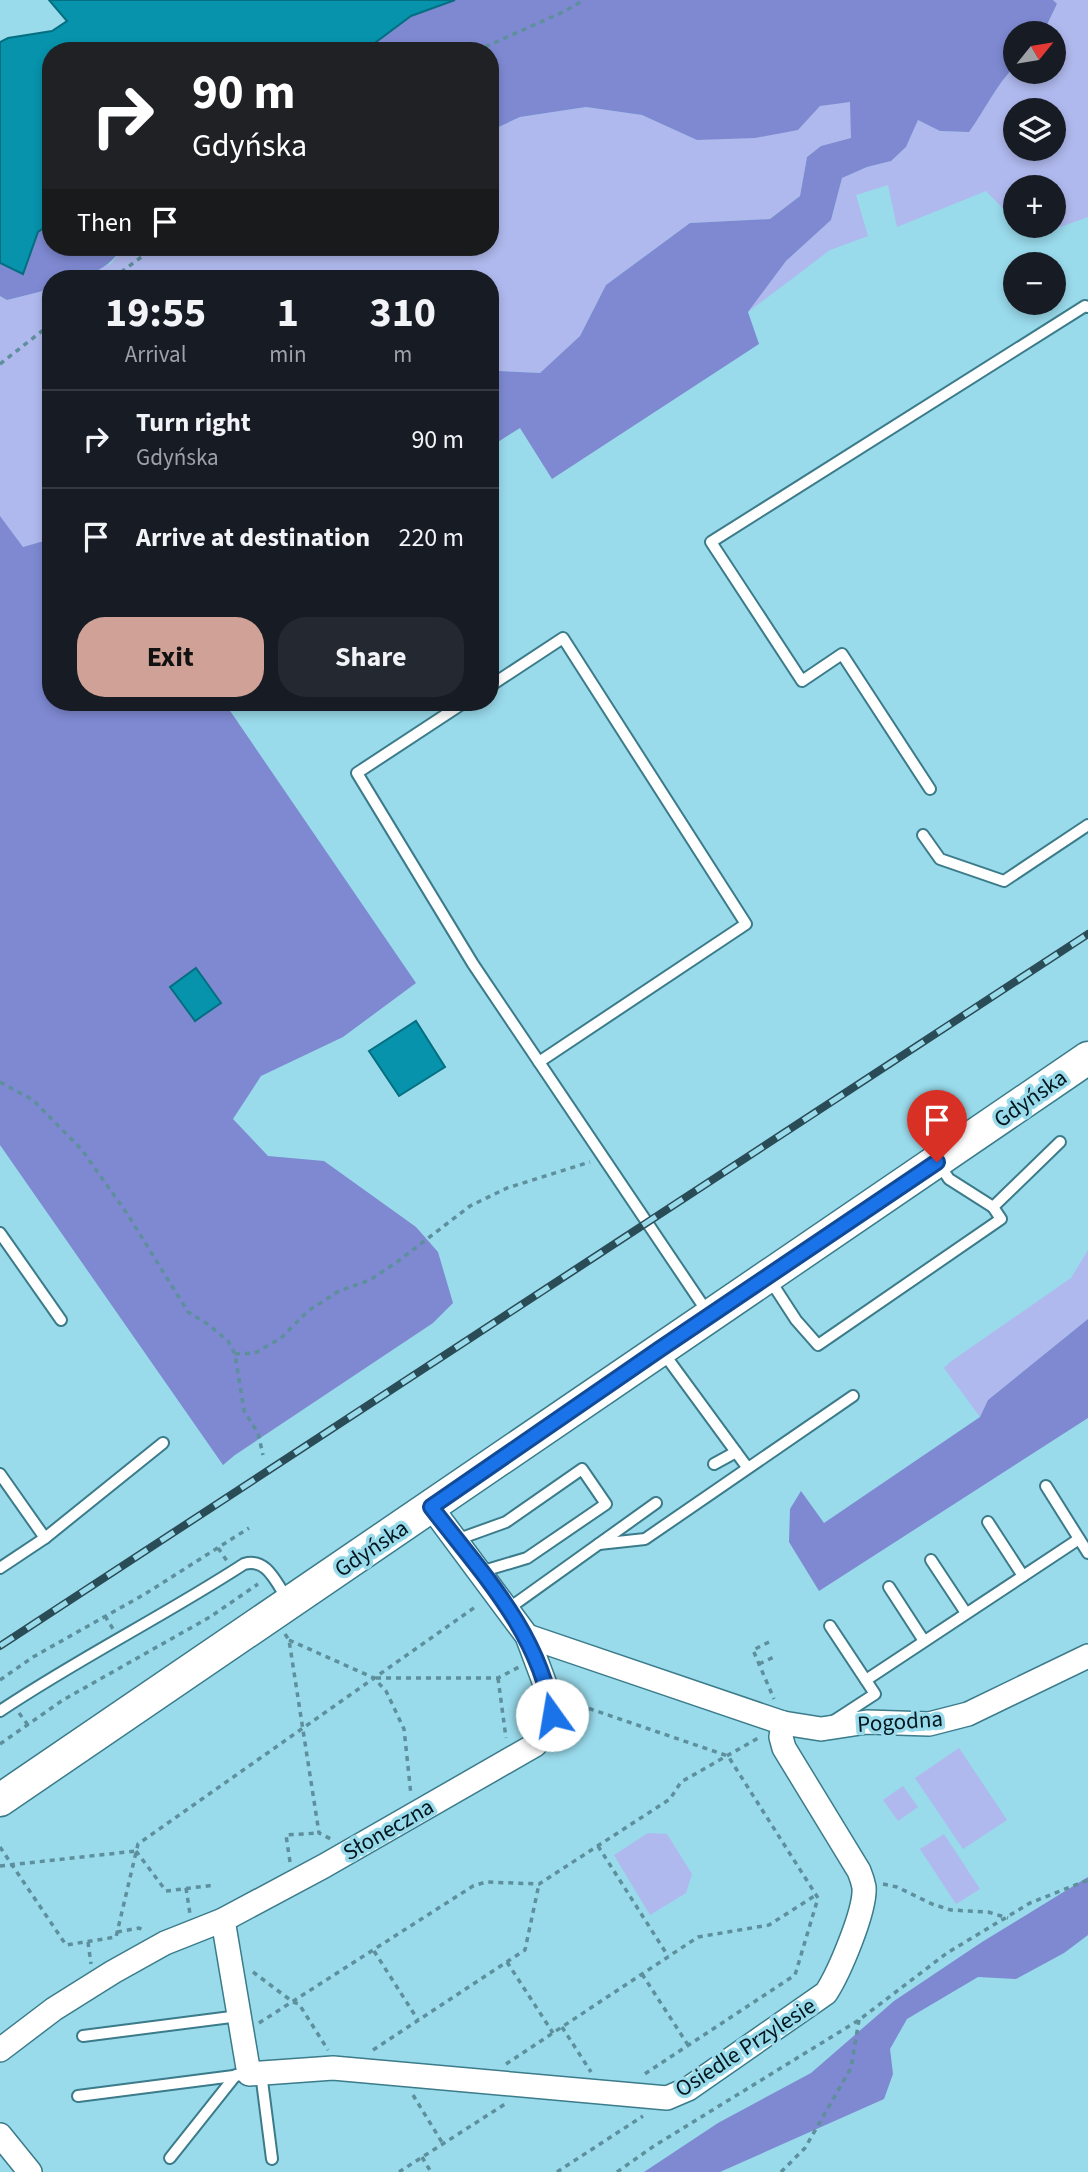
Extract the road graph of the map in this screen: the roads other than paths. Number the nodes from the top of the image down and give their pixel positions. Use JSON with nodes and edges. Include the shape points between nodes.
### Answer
{"nodes":[{"id":1,"x":1088,"y":307,"type":"edge"},
{"id":2,"x":499,"y":679,"type":"edge"},
{"id":3,"x":451,"y":711,"type":"edge"},
{"id":4,"x":930,"y":789,"type":"dead end"},
{"id":5,"x":1088,"y":825,"type":"edge"},
{"id":6,"x":923,"y":835,"type":"dead end"},
{"id":7,"x":1088,"y":1058,"type":"edge"},
{"id":8,"x":539,"y":1062,"type":"junction"},
{"id":9,"x":1060,"y":1142,"type":"dead end"},
{"id":10,"x":937,"y":1162,"type":"junction"},
{"id":11,"x":993,"y":1207,"type":"junction"},
{"id":12,"x":0,"y":1233,"type":"edge"},
{"id":13,"x":768,"y":1277,"type":"junction"},
{"id":14,"x":710,"y":1315,"type":"junction"},
{"id":15,"x":61,"y":1320,"type":"dead end"},
{"id":16,"x":660,"y":1349,"type":"junction"},
{"id":17,"x":853,"y":1396,"type":"dead end"},
{"id":18,"x":163,"y":1443,"type":"dead end"},
{"id":19,"x":736,"y":1452,"type":"junction"},
{"id":20,"x":713,"y":1464,"type":"dead end"},
{"id":21,"x":747,"y":1467,"type":"junction"},
{"id":22,"x":0,"y":1474,"type":"edge"},
{"id":23,"x":1046,"y":1486,"type":"dead end"},
{"id":24,"x":656,"y":1503,"type":"dead end"},
{"id":25,"x":431,"y":1507,"type":"junction"},
{"id":26,"x":988,"y":1522,"type":"dead end"},
{"id":27,"x":45,"y":1538,"type":"junction"},
{"id":28,"x":1079,"y":1539,"type":"junction"},
{"id":29,"x":456,"y":1540,"type":"junction"},
{"id":30,"x":599,"y":1544,"type":"junction"},
{"id":31,"x":1088,"y":1553,"type":"edge"},
{"id":32,"x":931,"y":1560,"type":"dead end"},
{"id":33,"x":0,"y":1568,"type":"edge"},
{"id":34,"x":480,"y":1572,"type":"junction"},
{"id":35,"x":1023,"y":1576,"type":"junction"},
{"id":36,"x":889,"y":1587,"type":"dead end"},
{"id":37,"x":508,"y":1609,"type":"junction"},
{"id":38,"x":966,"y":1613,"type":"junction"},
{"id":39,"x":285,"y":1616,"type":"junction"},
{"id":40,"x":830,"y":1626,"type":"dead end"},
{"id":41,"x":527,"y":1636,"type":"junction"},
{"id":42,"x":924,"y":1641,"type":"junction"},
{"id":43,"x":1088,"y":1656,"type":"edge"},
{"id":44,"x":866,"y":1680,"type":"junction"},
{"id":45,"x":0,"y":1711,"type":"edge"},
{"id":46,"x":783,"y":1723,"type":"junction"},
{"id":47,"x":821,"y":1729,"type":"junction"},
{"id":48,"x":0,"y":1800,"type":"edge"},
{"id":49,"x":222,"y":1920,"type":"junction"},
{"id":50,"x":240,"y":2023,"type":"junction"},
{"id":51,"x":83,"y":2036,"type":"dead end"},
{"id":52,"x":0,"y":2050,"type":"edge"},
{"id":53,"x":249,"y":2074,"type":"junction"},
{"id":54,"x":78,"y":2096,"type":"dead end"},
{"id":55,"x":0,"y":2135,"type":"edge"},
{"id":56,"x":170,"y":2158,"type":"dead end"},
{"id":57,"x":272,"y":2159,"type":"dead end"},
{"id":58,"x":30,"y":2172,"type":"edge"}],
"edges":[{"from":1,"to":4,"type":"lane","via":[[711,542],[802,681],[842,654]]},
{"from":2,"to":8,"type":"lane","via":[[563,638],[746,924]]},
{"from":3,"to":8,"type":"lane","via":[[357,773],[473,964]]},
{"from":5,"to":6,"type":"lane","via":[[1004,881],[940,859]]},
{"from":7,"to":10,"type":"main road","name":"Gdyńska"},
{"from":8,"to":14,"type":"lane"},
{"from":9,"to":11,"type":"lane"},
{"from":10,"to":11,"type":"lane","via":[[949,1179]]},
{"from":10,"to":13,"type":"main road","name":"Gdyńska"},
{"from":11,"to":13,"type":"lane","via":[[1002,1219],[818,1345]]},
{"from":12,"to":15,"type":"lane"},
{"from":13,"to":14,"type":"main road","name":"Gdyńska"},
{"from":14,"to":16,"type":"main road","name":"Gdyńska"},
{"from":16,"to":19,"type":"lane"},
{"from":16,"to":25,"type":"main road","name":"Gdyńska"},
{"from":17,"to":21,"type":"lane"},
{"from":18,"to":27,"type":"lane"},
{"from":19,"to":20,"type":"lane"},
{"from":19,"to":21,"type":"lane"},
{"from":21,"to":30,"type":"lane","via":[[645,1539]]},
{"from":22,"to":27,"type":"lane"},
{"from":23,"to":28,"type":"lane"},
{"from":24,"to":30,"type":"lane"},
{"from":25,"to":29,"type":"street","name":"Słoneczna"},
{"from":25,"to":39,"type":"main road","name":"Gdyńska"},
{"from":26,"to":35,"type":"lane"},
{"from":27,"to":33,"type":"lane"},
{"from":28,"to":31,"type":"lane"},
{"from":28,"to":35,"type":"lane"},
{"from":29,"to":34,"type":"street","name":"Słoneczna"},
{"from":29,"to":34,"type":"lane","via":[[506,1522],[582,1469],[606,1504],[527,1558]]},
{"from":30,"to":37,"type":"lane"},
{"from":32,"to":38,"type":"lane"},
{"from":34,"to":37,"type":"street","name":"Słoneczna"},
{"from":35,"to":38,"type":"lane"},
{"from":36,"to":42,"type":"lane"},
{"from":37,"to":41,"type":"street","name":"Słoneczna"},
{"from":38,"to":42,"type":"lane"},
{"from":39,"to":45,"type":"lane","via":[[261,1564],[244,1564]]},
{"from":39,"to":48,"type":"main road","name":"Gdyńska"},
{"from":40,"to":44,"type":"lane"},
{"from":41,"to":46,"type":"street"},
{"from":41,"to":49,"type":"street","name":"Słoneczna","via":[[552,1715],[547,1732],[535,1745]]},
{"from":42,"to":44,"type":"lane"},
{"from":43,"to":47,"type":"street","name":"Pogodna","via":[[968,1714],[929,1724],[867,1722]]},
{"from":44,"to":47,"type":"lane","via":[[875,1694]]},
{"from":46,"to":47,"type":"street","name":"Pogodna"},
{"from":46,"to":53,"type":"street","name":"Osiedle Przylesie","via":[[784,1748],[859,1871],[864,1886],[862,1903],[836,1978],[826,1993],[688,2089],[667,2098],[503,2078],[333,2068]]},
{"from":49,"to":50,"type":"street"},
{"from":49,"to":52,"type":"street","name":"Słoneczna","via":[[165,1943],[113,1972]]},
{"from":50,"to":51,"type":"lane"},
{"from":50,"to":53,"type":"street"},
{"from":53,"to":54,"type":"lane"},
{"from":53,"to":56,"type":"lane"},
{"from":53,"to":57,"type":"lane"},
{"from":55,"to":58,"type":"street"}]}
